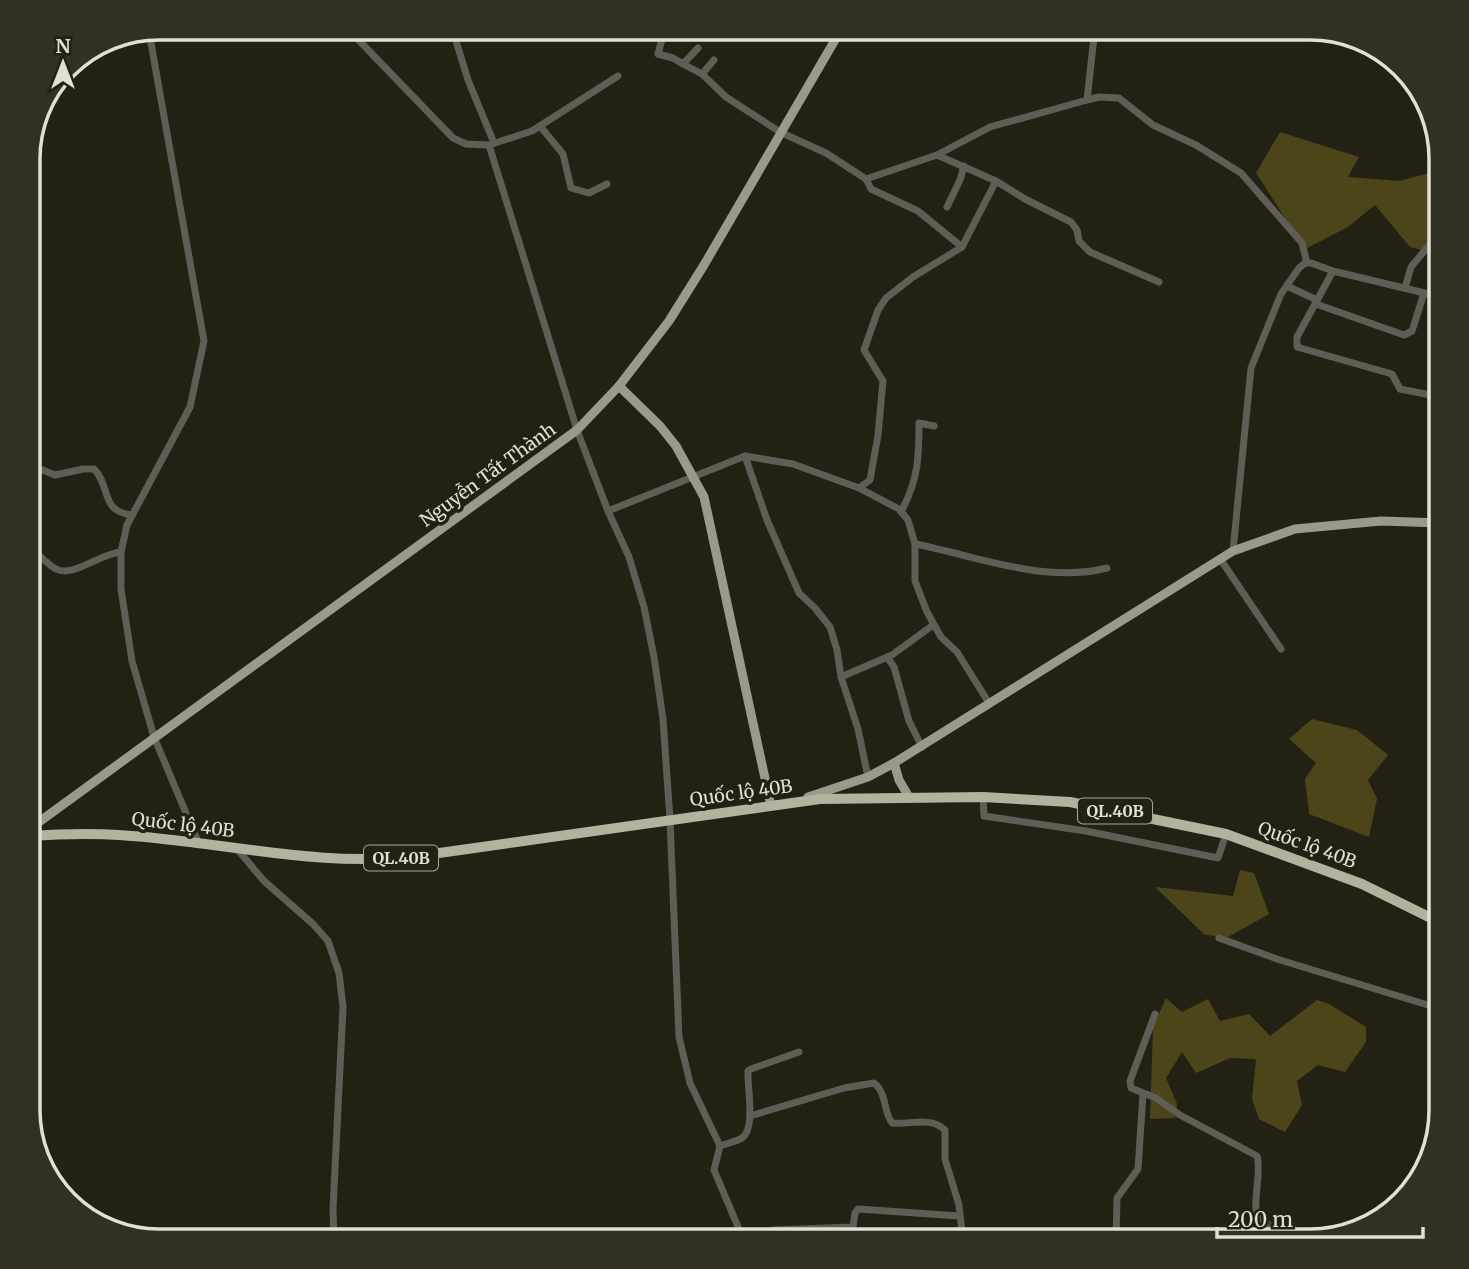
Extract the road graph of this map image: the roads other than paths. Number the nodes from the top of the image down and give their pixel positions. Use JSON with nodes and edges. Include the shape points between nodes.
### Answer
{"nodes":[{"id":1,"x":359,"y":40,"type":"edge"},
{"id":2,"x":456,"y":40,"type":"edge"},
{"id":3,"x":662,"y":40,"type":"edge"},
{"id":4,"x":835,"y":40,"type":"edge"},
{"id":5,"x":1094,"y":40,"type":"edge"},
{"id":6,"x":151,"y":41,"type":"edge"},
{"id":7,"x":698,"y":48,"type":"dead end"},
{"id":8,"x":714,"y":60,"type":"dead end"},
{"id":9,"x":683,"y":64,"type":"junction"},
{"id":10,"x":702,"y":74,"type":"junction"},
{"id":11,"x":618,"y":76,"type":"dead end"},
{"id":12,"x":1087,"y":100,"type":"junction"},
{"id":13,"x":540,"y":126,"type":"junction"},
{"id":14,"x":780,"y":132,"type":"junction"},
{"id":15,"x":491,"y":144,"type":"junction"},
{"id":16,"x":937,"y":155,"type":"junction"},
{"id":17,"x":964,"y":166,"type":"junction"},
{"id":18,"x":866,"y":179,"type":"junction"},
{"id":19,"x":996,"y":181,"type":"junction"},
{"id":20,"x":607,"y":184,"type":"dead end"},
{"id":21,"x":947,"y":207,"type":"dead end"},
{"id":22,"x":1429,"y":245,"type":"edge"},
{"id":23,"x":962,"y":247,"type":"junction"},
{"id":24,"x":1307,"y":263,"type":"junction"},
{"id":25,"x":1333,"y":271,"type":"junction"},
{"id":26,"x":1159,"y":282,"type":"dead end"},
{"id":27,"x":1287,"y":285,"type":"junction"},
{"id":28,"x":1405,"y":288,"type":"junction"},
{"id":29,"x":1424,"y":293,"type":"junction"},
{"id":30,"x":1429,"y":294,"type":"edge"},
{"id":31,"x":1317,"y":302,"type":"junction"},
{"id":32,"x":619,"y":386,"type":"junction"},
{"id":33,"x":1429,"y":394,"type":"edge"},
{"id":34,"x":934,"y":426,"type":"dead end"},
{"id":35,"x":577,"y":430,"type":"junction"},
{"id":36,"x":745,"y":456,"type":"junction"},
{"id":37,"x":41,"y":471,"type":"edge"},
{"id":38,"x":693,"y":476,"type":"junction"},
{"id":39,"x":859,"y":488,"type":"junction"},
{"id":40,"x":608,"y":511,"type":"junction"},
{"id":41,"x":901,"y":512,"type":"junction"},
{"id":42,"x":132,"y":515,"type":"junction"},
{"id":43,"x":1429,"y":523,"type":"edge"},
{"id":44,"x":915,"y":544,"type":"junction"},
{"id":45,"x":1233,"y":551,"type":"junction"},
{"id":46,"x":121,"y":552,"type":"junction"},
{"id":47,"x":41,"y":557,"type":"edge"},
{"id":48,"x":1221,"y":560,"type":"junction"},
{"id":49,"x":1107,"y":568,"type":"dead end"},
{"id":50,"x":933,"y":625,"type":"junction"},
{"id":51,"x":1280,"y":649,"type":"dead end"},
{"id":52,"x":887,"y":657,"type":"junction"},
{"id":53,"x":841,"y":677,"type":"junction"},
{"id":54,"x":989,"y":703,"type":"junction"},
{"id":55,"x":154,"y":737,"type":"junction"},
{"id":56,"x":922,"y":747,"type":"junction"},
{"id":57,"x":894,"y":764,"type":"junction"},
{"id":58,"x":868,"y":777,"type":"junction"},
{"id":59,"x":909,"y":797,"type":"junction"},
{"id":60,"x":984,"y":797,"type":"junction"},
{"id":61,"x":771,"y":806,"type":"junction"},
{"id":62,"x":41,"y":820,"type":"edge"},
{"id":63,"x":670,"y":820,"type":"junction"},
{"id":64,"x":1226,"y":834,"type":"junction"},
{"id":65,"x":41,"y":836,"type":"edge"},
{"id":66,"x":199,"y":844,"type":"junction"},
{"id":67,"x":238,"y":850,"type":"junction"},
{"id":68,"x":1429,"y":917,"type":"edge"},
{"id":69,"x":1219,"y":938,"type":"dead end"},
{"id":70,"x":1429,"y":1005,"type":"edge"},
{"id":71,"x":1155,"y":1014,"type":"dead end"},
{"id":72,"x":799,"y":1052,"type":"dead end"},
{"id":73,"x":1143,"y":1094,"type":"junction"},
{"id":74,"x":750,"y":1116,"type":"junction"},
{"id":75,"x":720,"y":1146,"type":"junction"},
{"id":76,"x":959,"y":1216,"type":"junction"},
{"id":77,"x":334,"y":1229,"type":"edge"},
{"id":78,"x":739,"y":1229,"type":"edge"},
{"id":79,"x":800,"y":1229,"type":"edge"},
{"id":80,"x":961,"y":1229,"type":"edge"},
{"id":81,"x":1116,"y":1229,"type":"edge"},
{"id":82,"x":1272,"y":1229,"type":"edge"}],
"edges":[{"from":1,"to":15,"type":"street","via":[[453,138],[466,144]]},
{"from":2,"to":15,"type":"street"},
{"from":3,"to":9,"type":"street","via":[[658,54]]},
{"from":4,"to":14,"type":"main road","name":"Nguyễn Tất Thành"},
{"from":5,"to":12,"type":"street"},
{"from":6,"to":42,"type":"street","via":[[204,341],[190,407]]},
{"from":7,"to":9,"type":"street"},
{"from":8,"to":10,"type":"street"},
{"from":9,"to":10,"type":"street"},
{"from":10,"to":14,"type":"street","via":[[726,97]]},
{"from":11,"to":13,"type":"street"},
{"from":12,"to":16,"type":"street","via":[[990,127]]},
{"from":12,"to":24,"type":"street","via":[[1119,98],[1153,125],[1241,173],[1302,243]]},
{"from":13,"to":15,"type":"street"},
{"from":13,"to":20,"type":"street","via":[[563,154],[570,188],[589,193]]},
{"from":14,"to":18,"type":"street","via":[[826,153]]},
{"from":14,"to":32,"type":"main road","name":"Nguyễn Tất Thành","via":[[689,289]]},
{"from":15,"to":35,"type":"street"},
{"from":16,"to":17,"type":"street"},
{"from":16,"to":18,"type":"street"},
{"from":17,"to":19,"type":"street"},
{"from":17,"to":21,"type":"street"},
{"from":18,"to":23,"type":"street","via":[[872,189],[918,211]]},
{"from":19,"to":23,"type":"street"},
{"from":19,"to":26,"type":"street","via":[[1071,222],[1079,241],[1090,251]]},
{"from":22,"to":28,"type":"street","via":[[1411,267]]},
{"from":23,"to":39,"type":"street","via":[[899,287],[878,310],[864,350],[883,381],[882,402],[870,480]]},
{"from":24,"to":25,"type":"street"},
{"from":24,"to":27,"type":"street"},
{"from":25,"to":28,"type":"street"},
{"from":25,"to":31,"type":"street"},
{"from":27,"to":31,"type":"street"},
{"from":27,"to":45,"type":"street","via":[[1251,368]]},
{"from":28,"to":29,"type":"street"},
{"from":29,"to":30,"type":"street"},
{"from":29,"to":31,"type":"street","via":[[1412,331],[1404,335]]},
{"from":31,"to":33,"type":"street","via":[[1297,337],[1297,347],[1392,374],[1400,388]]},
{"from":32,"to":35,"type":"main road","name":"Nguyễn Tất Thành"},
{"from":32,"to":38,"type":"main road","via":[[668,436]]},
{"from":34,"to":41,"type":"street","via":[[919,423],[918,469]]},
{"from":35,"to":40,"type":"street"},
{"from":35,"to":55,"type":"main road","name":"Nguyễn Tất Thành"},
{"from":36,"to":38,"type":"street"},
{"from":36,"to":39,"type":"street","via":[[793,464]]},
{"from":36,"to":53,"type":"street","via":[[799,593],[830,627]]},
{"from":37,"to":42,"type":"street","via":[[55,475],[94,469],[113,508]]},
{"from":38,"to":40,"type":"street"},
{"from":38,"to":61,"type":"main road","via":[[713,531]]},
{"from":39,"to":41,"type":"street"},
{"from":40,"to":63,"type":"street","via":[[629,556],[644,607],[663,719]]},
{"from":41,"to":44,"type":"street"},
{"from":42,"to":46,"type":"street"},
{"from":43,"to":45,"type":"main road","via":[[1381,521],[1295,529]]},
{"from":44,"to":49,"type":"street","via":[[1060,573]]},
{"from":44,"to":50,"type":"street","via":[[915,581]]},
{"from":45,"to":48,"type":"main road"},
{"from":46,"to":47,"type":"street","via":[[65,572]]},
{"from":46,"to":55,"type":"street","via":[[125,625]]},
{"from":48,"to":51,"type":"street"},
{"from":48,"to":54,"type":"main road"},
{"from":50,"to":52,"type":"street"},
{"from":50,"to":54,"type":"street","via":[[957,652]]},
{"from":52,"to":53,"type":"street"},
{"from":52,"to":56,"type":"street"},
{"from":53,"to":58,"type":"street"},
{"from":54,"to":56,"type":"main road"},
{"from":55,"to":62,"type":"main road","name":"Nguyễn Tất Thành"},
{"from":55,"to":66,"type":"street"},
{"from":56,"to":57,"type":"main road"},
{"from":57,"to":58,"type":"main road"},
{"from":57,"to":59,"type":"main road"},
{"from":58,"to":61,"type":"main road"},
{"from":59,"to":60,"type":"highway","name":"Quốc lộ 40B","number":"QL.40B"},
{"from":59,"to":61,"type":"highway","name":"Quốc lộ 40B","number":"QL.40B","via":[[820,799]]},
{"from":60,"to":64,"type":"highway","name":"Quốc lộ 40B","number":"QL.40B","via":[[1070,802]]},
{"from":60,"to":64,"type":"street","via":[[984,816],[1218,858]]},
{"from":61,"to":63,"type":"highway","name":"Quốc lộ 40B","number":"QL.40B"},
{"from":63,"to":67,"type":"highway","name":"Quốc lộ 40B","number":"QL.40B","via":[[392,859],[344,860]]},
{"from":63,"to":75,"type":"street","via":[[679,1037],[690,1083]]},
{"from":64,"to":68,"type":"highway","name":"Quốc lộ 40B","number":"QL.40B","via":[[1362,884]]},
{"from":65,"to":66,"type":"highway","name":"Quốc lộ 40B","number":"QL.40B","via":[[119,835]]},
{"from":66,"to":67,"type":"highway","name":"Quốc lộ 40B","number":"QL.40B"},
{"from":67,"to":77,"type":"street","via":[[328,941],[339,973],[343,1007]]},
{"from":69,"to":70,"type":"street"},
{"from":71,"to":73,"type":"street","via":[[1130,1081],[1131,1088]]},
{"from":72,"to":74,"type":"street","via":[[748,1072]]},
{"from":73,"to":81,"type":"street","via":[[1138,1169],[1117,1198]]},
{"from":73,"to":82,"type":"street","via":[[1257,1156],[1256,1215]]},
{"from":74,"to":75,"type":"street","via":[[745,1136]]},
{"from":74,"to":76,"type":"street","via":[[844,1087],[874,1083],[881,1089],[892,1123],[929,1121],[945,1130],[944,1159]]},
{"from":75,"to":78,"type":"street","via":[[714,1170]]},
{"from":76,"to":79,"type":"street","via":[[858,1209],[853,1227]]},
{"from":76,"to":80,"type":"street"}]}
